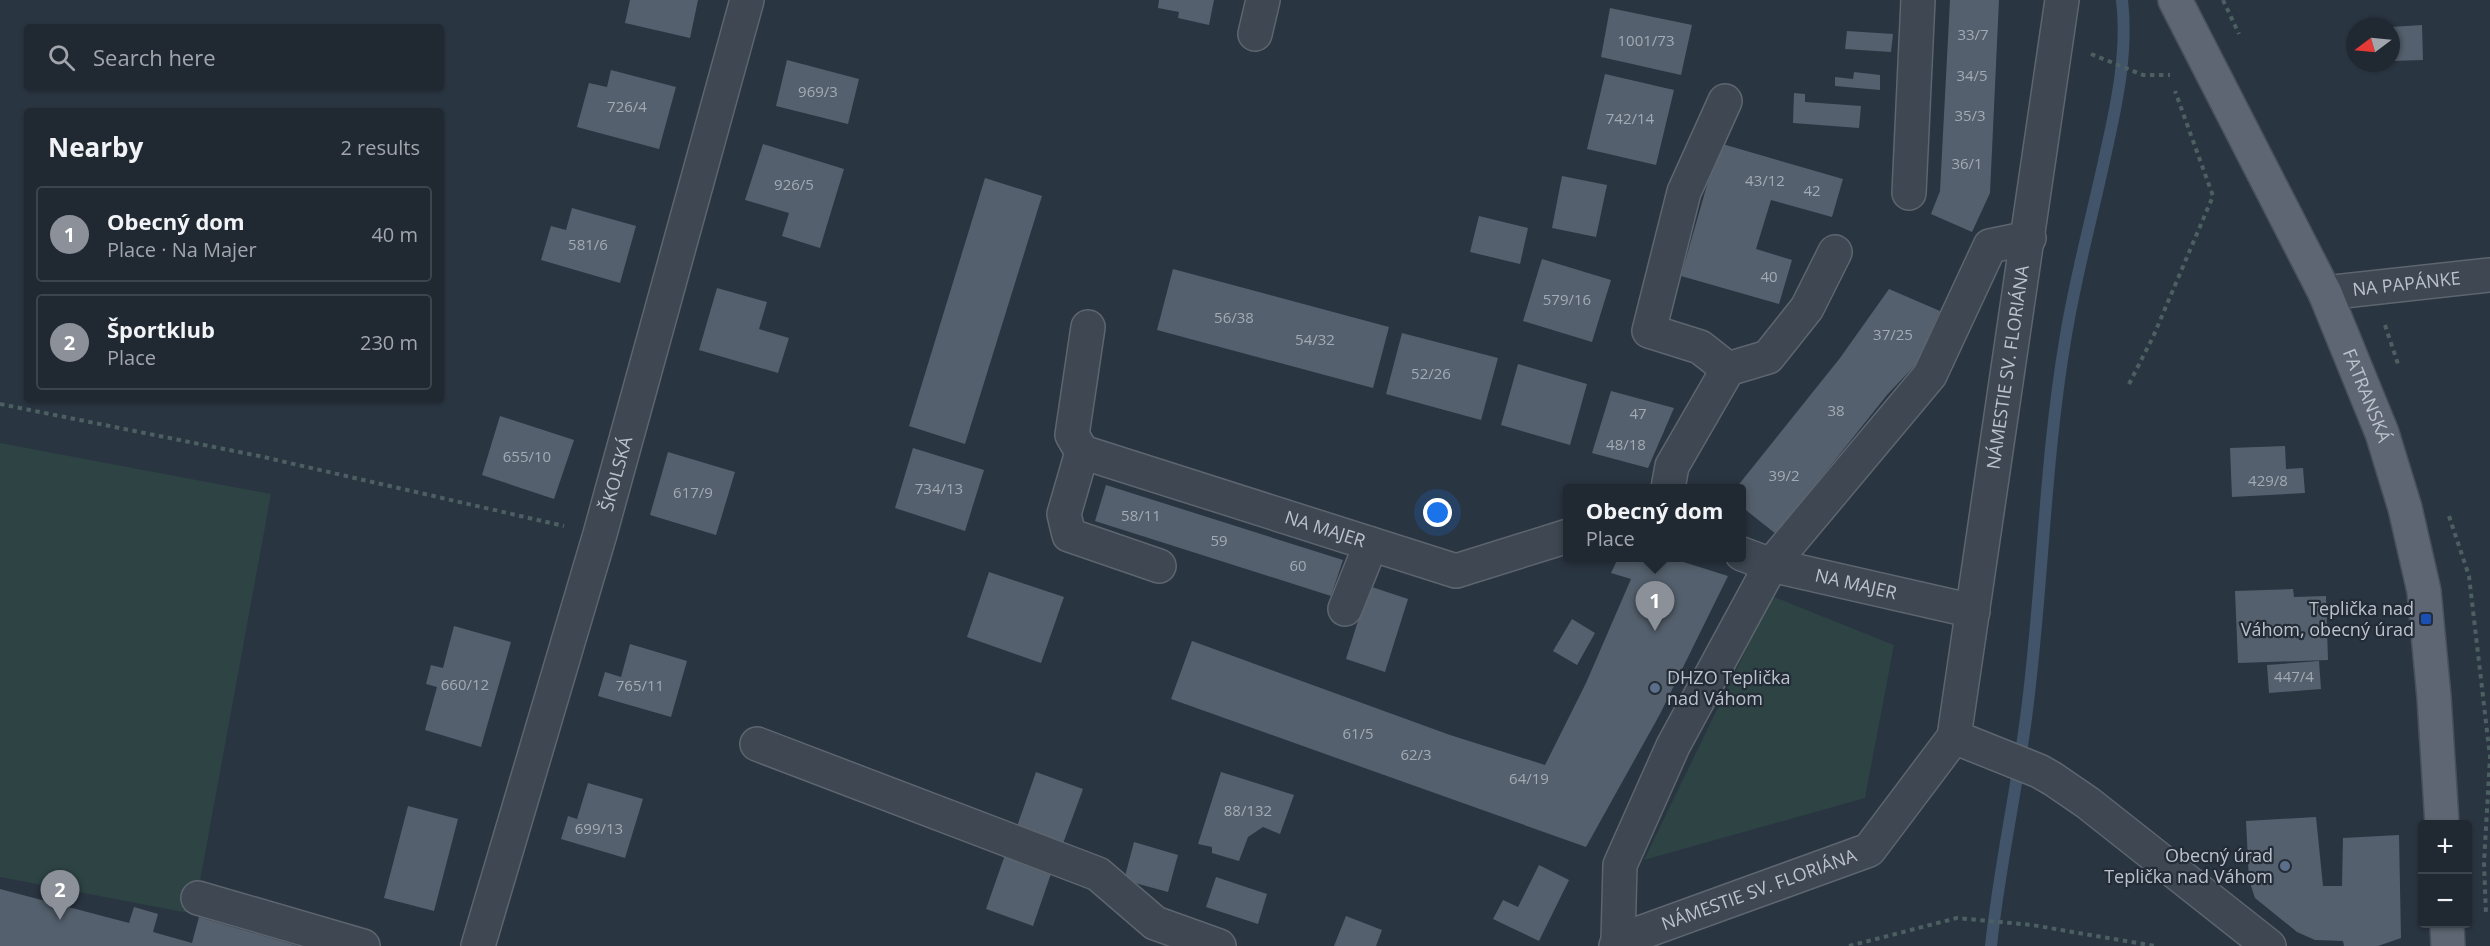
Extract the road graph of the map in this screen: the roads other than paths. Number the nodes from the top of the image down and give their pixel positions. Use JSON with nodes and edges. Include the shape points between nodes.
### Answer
{"nodes":[{"id":1,"x":747,"y":0,"type":"edge"},
{"id":2,"x":1263,"y":0,"type":"edge"},
{"id":3,"x":1918,"y":0,"type":"edge"},
{"id":4,"x":2062,"y":0,"type":"edge"},
{"id":5,"x":2175,"y":0,"type":"edge"},
{"id":6,"x":1256,"y":34,"type":"dead end"},
{"id":7,"x":1725,"y":101,"type":"dead end"},
{"id":8,"x":1909,"y":194,"type":"dead end"},
{"id":9,"x":2029,"y":238,"type":"junction"},
{"id":10,"x":1835,"y":252,"type":"dead end"},
{"id":11,"x":2490,"y":275,"type":"edge"},
{"id":12,"x":2325,"y":292,"type":"junction"},
{"id":13,"x":1088,"y":327,"type":"dead end"},
{"id":14,"x":1728,"y":369,"type":"junction"},
{"id":15,"x":1082,"y":452,"type":"junction"},
{"id":16,"x":1669,"y":484,"type":"edge"},
{"id":17,"x":1563,"y":538,"type":"edge"},
{"id":18,"x":1371,"y":544,"type":"junction"},
{"id":19,"x":1756,"y":560,"type":"edge"},
{"id":20,"x":1159,"y":566,"type":"dead end"},
{"id":21,"x":1345,"y":609,"type":"dead end"},
{"id":22,"x":1973,"y":611,"type":"junction"},
{"id":23,"x":1954,"y":737,"type":"junction"},
{"id":24,"x":757,"y":744,"type":"dead end"},
{"id":25,"x":2442,"y":820,"type":"edge"},
{"id":26,"x":198,"y":898,"type":"dead end"},
{"id":27,"x":2448,"y":928,"type":"edge"},
{"id":28,"x":1617,"y":944,"type":"edge"},
{"id":29,"x":363,"y":946,"type":"edge"},
{"id":30,"x":478,"y":946,"type":"edge"},
{"id":31,"x":1219,"y":946,"type":"edge"},
{"id":32,"x":2269,"y":946,"type":"edge"},
{"id":33,"x":2448,"y":946,"type":"edge"}],
"edges":[{"from":1,"to":30,"type":"street","name":"ŠKOLSKÁ","via":[[600,534]]},
{"from":2,"to":6,"type":"street"},
{"from":3,"to":8,"type":"street"},
{"from":4,"to":9,"type":"street","name":"NÁMESTIE SV. FLORIÁNA"},
{"from":5,"to":12,"type":"main road","name":"FATRANSKÁ"},
{"from":7,"to":14,"type":"street","via":[[1684,192],[1650,331],[1700,347]]},
{"from":9,"to":19,"type":"street","via":[[1990,246],[1930,375]]},
{"from":9,"to":22,"type":"street","name":"NÁMESTIE SV. FLORIÁNA"},
{"from":10,"to":14,"type":"street","via":[[1807,308],[1768,357]]},
{"from":11,"to":12,"type":"street","name":"NA PAPÁNKE"},
{"from":12,"to":25,"type":"main road","name":"FATRANSKÁ","via":[[2382,433],[2405,508],[2421,581]]},
{"from":13,"to":15,"type":"street","via":[[1072,435]]},
{"from":14,"to":16,"type":"street","via":[[1672,466]]},
{"from":15,"to":18,"type":"street","name":"NA MAJER"},
{"from":15,"to":20,"type":"street","via":[[1064,514],[1069,535]]},
{"from":17,"to":18,"type":"street","name":"NA MAJER","via":[[1456,571]]},
{"from":18,"to":21,"type":"street"},
{"from":19,"to":22,"type":"street","name":"NA MAJER"},
{"from":19,"to":28,"type":"street","via":[[1620,865]]},
{"from":22,"to":23,"type":"street","name":"NÁMESTIE SV. FLORIÁNA"},
{"from":23,"to":28,"type":"street","name":"NÁMESTIE SV. FLORIÁNA","via":[[1869,850]]},
{"from":23,"to":32,"type":"street","via":[[2039,771],[2088,803]]},
{"from":24,"to":31,"type":"street","via":[[1098,874],[1155,923]]},
{"from":26,"to":29,"type":"street"},
{"from":27,"to":33,"type":"main road"}]}
